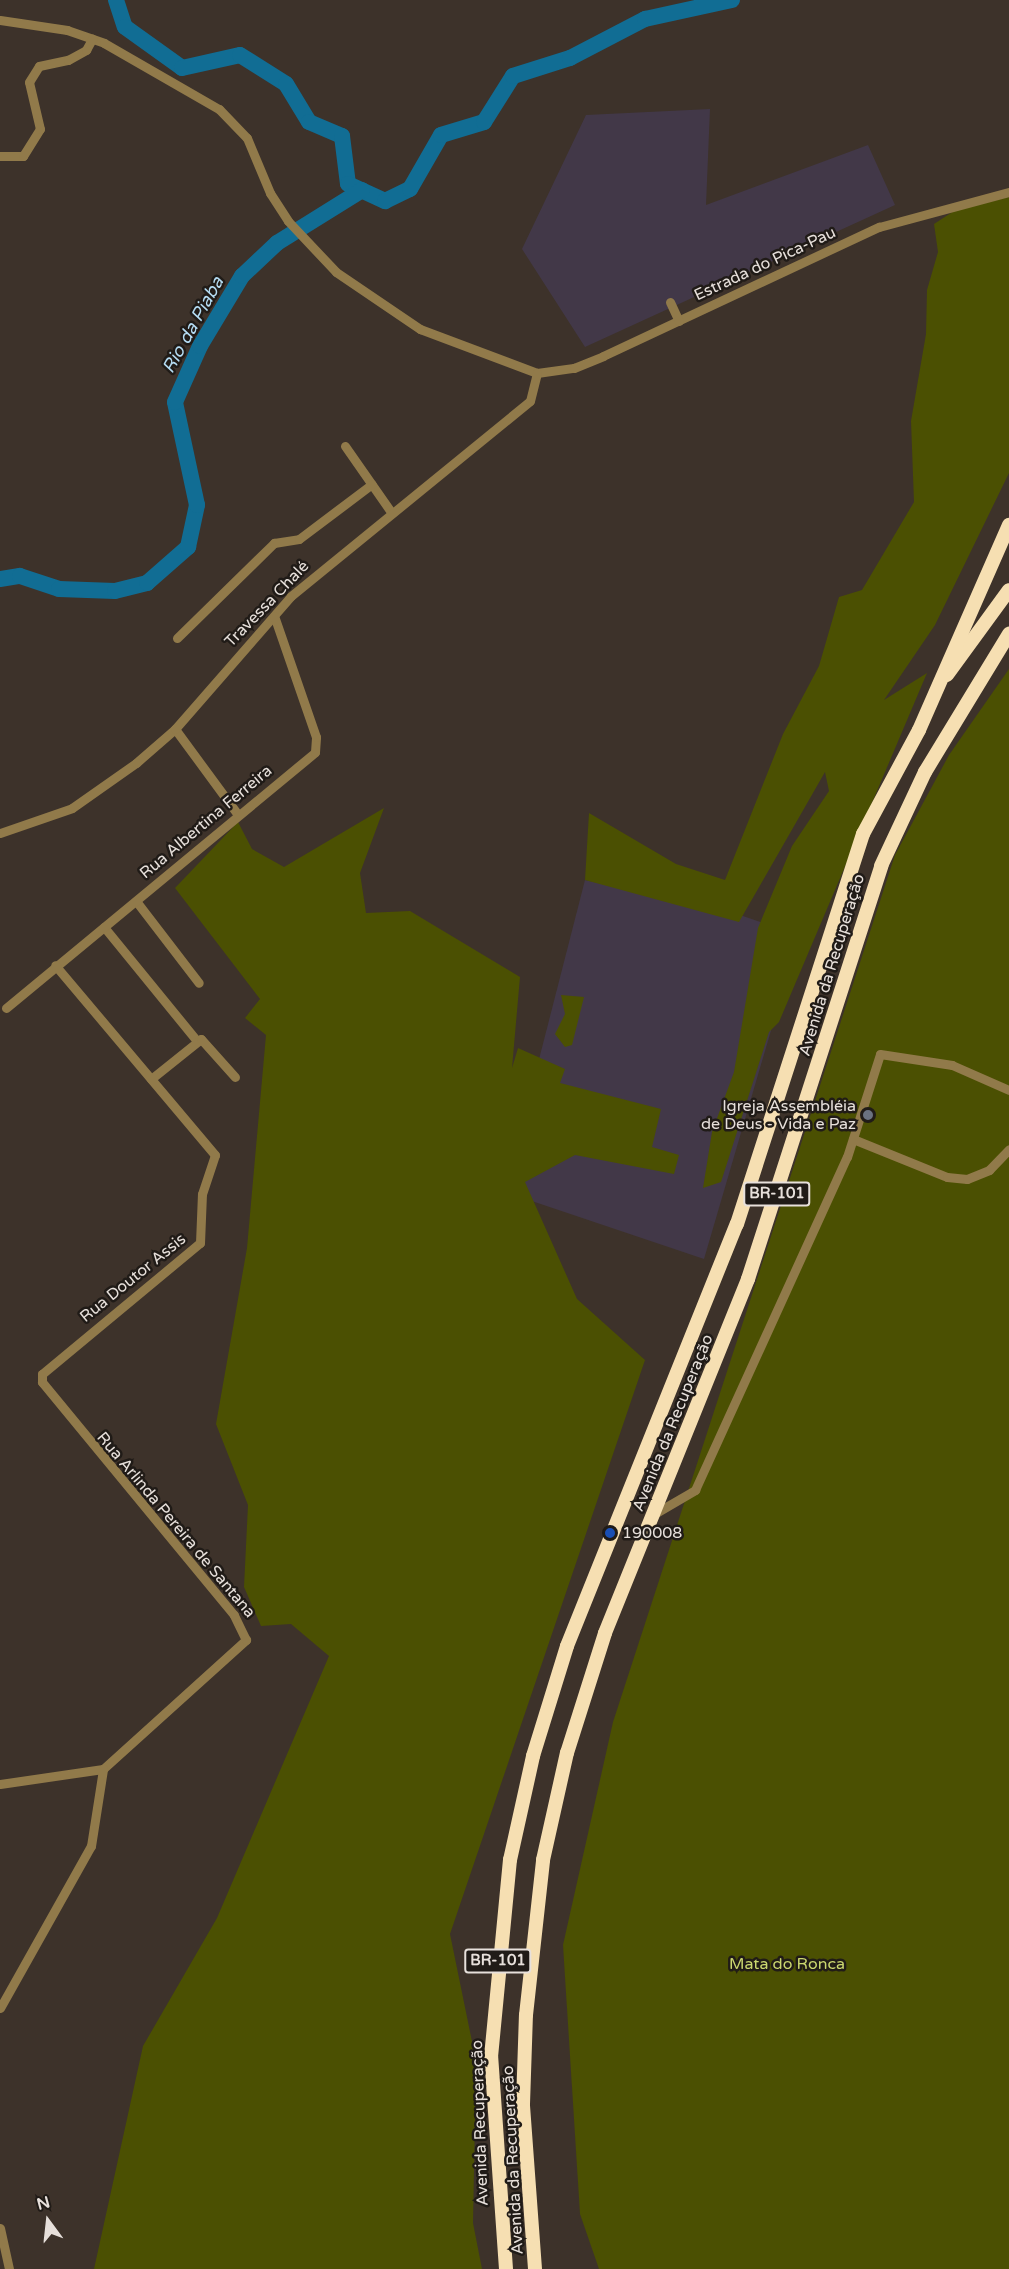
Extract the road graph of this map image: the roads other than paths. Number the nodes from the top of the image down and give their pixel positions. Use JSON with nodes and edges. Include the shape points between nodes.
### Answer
{"nodes":[{"id":1,"x":0,"y":20,"type":"edge"},
{"id":2,"x":92,"y":39,"type":"junction"},
{"id":3,"x":0,"y":156,"type":"edge"},
{"id":4,"x":1009,"y":192,"type":"edge"},
{"id":5,"x":670,"y":302,"type":"dead end"},
{"id":6,"x":678,"y":321,"type":"junction"},
{"id":7,"x":537,"y":373,"type":"junction"},
{"id":8,"x":345,"y":446,"type":"dead end"},
{"id":9,"x":372,"y":484,"type":"junction"},
{"id":10,"x":391,"y":512,"type":"junction"},
{"id":11,"x":1009,"y":525,"type":"edge"},
{"id":12,"x":1009,"y":590,"type":"edge"},
{"id":13,"x":274,"y":616,"type":"junction"},
{"id":14,"x":1009,"y":634,"type":"edge"},
{"id":15,"x":177,"y":638,"type":"dead end"},
{"id":16,"x":1009,"y":644,"type":"edge"},
{"id":17,"x":993,"y":660,"type":"junction"},
{"id":18,"x":939,"y":686,"type":"junction"},
{"id":19,"x":175,"y":729,"type":"junction"},
{"id":20,"x":236,"y":812,"type":"junction"},
{"id":21,"x":0,"y":833,"type":"edge"},
{"id":22,"x":136,"y":901,"type":"junction"},
{"id":23,"x":104,"y":927,"type":"junction"},
{"id":24,"x":55,"y":965,"type":"junction"},
{"id":25,"x":199,"y":983,"type":"dead end"},
{"id":26,"x":6,"y":1008,"type":"dead end"},
{"id":27,"x":199,"y":1040,"type":"junction"},
{"id":28,"x":235,"y":1077,"type":"dead end"},
{"id":29,"x":150,"y":1079,"type":"junction"},
{"id":30,"x":1009,"y":1090,"type":"edge"},
{"id":31,"x":853,"y":1139,"type":"junction"},
{"id":32,"x":1009,"y":1149,"type":"edge"},
{"id":33,"x":51,"y":1366,"type":"joint"},
{"id":34,"x":654,"y":1514,"type":"junction"},
{"id":35,"x":103,"y":1769,"type":"junction"},
{"id":36,"x":0,"y":1784,"type":"edge"},
{"id":37,"x":0,"y":2008,"type":"edge"},
{"id":38,"x":0,"y":2228,"type":"edge"},
{"id":39,"x":9,"y":2269,"type":"edge"},
{"id":40,"x":506,"y":2269,"type":"edge"},
{"id":41,"x":534,"y":2269,"type":"edge"}],
"edges":[{"from":1,"to":2,"type":"street"},
{"from":2,"to":3,"type":"street","via":[[86,50],[68,60],[39,66],[29,82],[40,129],[22,156]]},
{"from":2,"to":7,"type":"street","via":[[231,117],[247,138],[270,194],[288,221],[306,244],[375,302],[420,329]]},
{"from":4,"to":6,"type":"street","name":"Estrada do Pica-Pau","via":[[879,227]]},
{"from":5,"to":6,"type":"street"},
{"from":6,"to":7,"type":"street","name":"Estrada do Pica-Pau","via":[[574,368]]},
{"from":7,"to":10,"type":"street","name":"Travessa Chalé","via":[[534,393],[522,408]]},
{"from":8,"to":9,"type":"street"},
{"from":9,"to":10,"type":"street"},
{"from":9,"to":15,"type":"street","via":[[299,539],[274,543]]},
{"from":10,"to":13,"type":"street","name":"Travessa Chalé"},
{"from":11,"to":18,"type":"highway"},
{"from":12,"to":18,"type":"highway","number":"BR-101"},
{"from":13,"to":19,"type":"street","name":"Travessa Chalé"},
{"from":13,"to":20,"type":"street","name":"Rua Albertina Ferreira","via":[[317,748]]},
{"from":14,"to":17,"type":"highway","number":"BR-101"},
{"from":16,"to":17,"type":"highway"},
{"from":17,"to":34,"type":"highway","name":"Avenida da Recuperação","number":"BR-101","via":[[925,772],[881,866],[748,1279]]},
{"from":18,"to":40,"type":"highway","name":"Avenida Recuperação","number":"BR-101","via":[[863,834],[731,1240],[563,1660],[513,1844],[498,1963],[491,2088]]},
{"from":19,"to":20,"type":"street"},
{"from":19,"to":21,"type":"street","name":"Travessa Chalé","via":[[96,795]]},
{"from":20,"to":22,"type":"street","name":"Rua Albertina Ferreira"},
{"from":22,"to":23,"type":"street","name":"Rua Albertina Ferreira"},
{"from":22,"to":25,"type":"street"},
{"from":23,"to":24,"type":"street","name":"Rua Albertina Ferreira"},
{"from":23,"to":27,"type":"street"},
{"from":24,"to":26,"type":"street","name":"Rua Albertina Ferreira"},
{"from":24,"to":29,"type":"street"},
{"from":27,"to":28,"type":"street"},
{"from":27,"to":29,"type":"street"},
{"from":29,"to":33,"type":"street","name":"Rua Doutor Assis","via":[[201,1133],[215,1155],[202,1194],[200,1243]]},
{"from":30,"to":31,"type":"street","via":[[952,1065],[880,1054]]},
{"from":31,"to":32,"type":"street","via":[[947,1177],[967,1179],[989,1170]]},
{"from":31,"to":34,"type":"street","via":[[695,1490]]},
{"from":33,"to":35,"type":"street","name":"Rua Arlinda Pereira de Santana","via":[[41,1377],[43,1386],[246,1634],[241,1647]]},
{"from":34,"to":41,"type":"highway","name":"Avenida da Recuperação","number":"BR-101","via":[[586,1691],[543,1860],[524,2059]]},
{"from":35,"to":36,"type":"street"},
{"from":35,"to":37,"type":"street","via":[[91,1846]]},
{"from":38,"to":39,"type":"street"}]}
